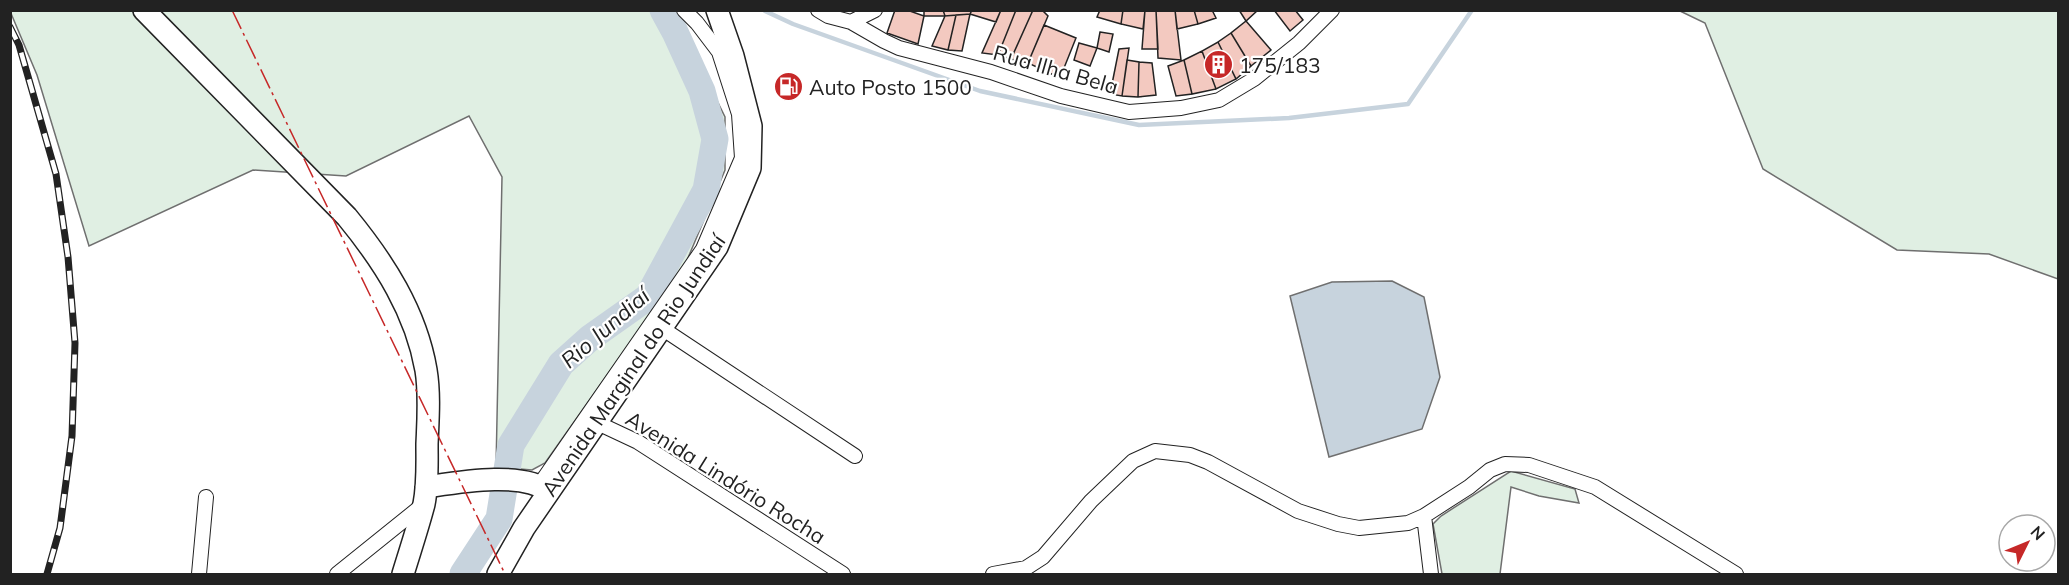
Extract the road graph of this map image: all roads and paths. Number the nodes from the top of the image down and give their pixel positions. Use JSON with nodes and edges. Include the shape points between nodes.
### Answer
{"nodes":[{"id":1,"x":144,"y":10,"type":"edge"},
{"id":2,"x":684,"y":10,"type":"edge"},
{"id":3,"x":818,"y":10,"type":"edge"},
{"id":4,"x":875,"y":10,"type":"edge"},
{"id":5,"x":1332,"y":10,"type":"edge"},
{"id":6,"x":721,"y":12,"type":"edge"},
{"id":7,"x":851,"y":22,"type":"junction"},
{"id":8,"x":657,"y":325,"type":"junction"},
{"id":9,"x":591,"y":420,"type":"junction"},
{"id":10,"x":855,"y":456,"type":"dead end"},
{"id":11,"x":539,"y":486,"type":"junction"},
{"id":12,"x":206,"y":496,"type":"dead end"},
{"id":13,"x":425,"y":496,"type":"junction"},
{"id":14,"x":1424,"y":516,"type":"junction"},
{"id":15,"x":199,"y":574,"type":"edge"},
{"id":16,"x":337,"y":574,"type":"edge"},
{"id":17,"x":404,"y":574,"type":"edge"},
{"id":18,"x":498,"y":574,"type":"edge"},
{"id":19,"x":843,"y":574,"type":"edge"},
{"id":20,"x":993,"y":574,"type":"edge"},
{"id":21,"x":1431,"y":574,"type":"edge"},
{"id":22,"x":1736,"y":574,"type":"edge"}],
"edges":[{"from":1,"to":13,"type":"main road","via":[[346,217],[372,247],[397,289],[415,325],[426,371]]},
{"from":2,"to":8,"type":"street","via":[[719,52],[739,114],[741,159],[703,249]]},
{"from":3,"to":7,"type":"street","name":"Rua Ilha Bela"},
{"from":4,"to":7,"type":"street"},
{"from":5,"to":7,"type":"street","name":"Rua Ilha Bela","via":[[1254,79],[1219,100],[1129,112],[899,48]]},
{"from":6,"to":8,"type":"main road","name":"Avenida Marginal do Rio Jundiaí","via":[[751,126],[750,168],[717,247]]},
{"from":8,"to":9,"type":"main road","name":"Avenida Marginal do Rio Jundiaí"},
{"from":8,"to":10,"type":"street"},
{"from":9,"to":11,"type":"main road","name":"Avenida Marginal do Rio Jundiaí"},
{"from":9,"to":19,"type":"street","name":"Avenida Lindório Rocha","via":[[638,442]]},
{"from":11,"to":13,"type":"main road","via":[[467,481]]},
{"from":11,"to":18,"type":"main road","name":"Avenida Marginal do Rio Jundiaí","via":[[524,528]]},
{"from":12,"to":15,"type":"street"},
{"from":13,"to":16,"type":"street"},
{"from":13,"to":17,"type":"main road"},
{"from":14,"to":20,"type":"street","via":[[1408,523],[1359,528],[1338,524],[1298,511],[1199,458],[1155,451],[1133,461],[1091,501],[1043,557],[1026,568]]},
{"from":14,"to":21,"type":"street"},
{"from":14,"to":22,"type":"street","via":[[1490,470],[1505,464],[1528,465],[1595,487]]}]}
